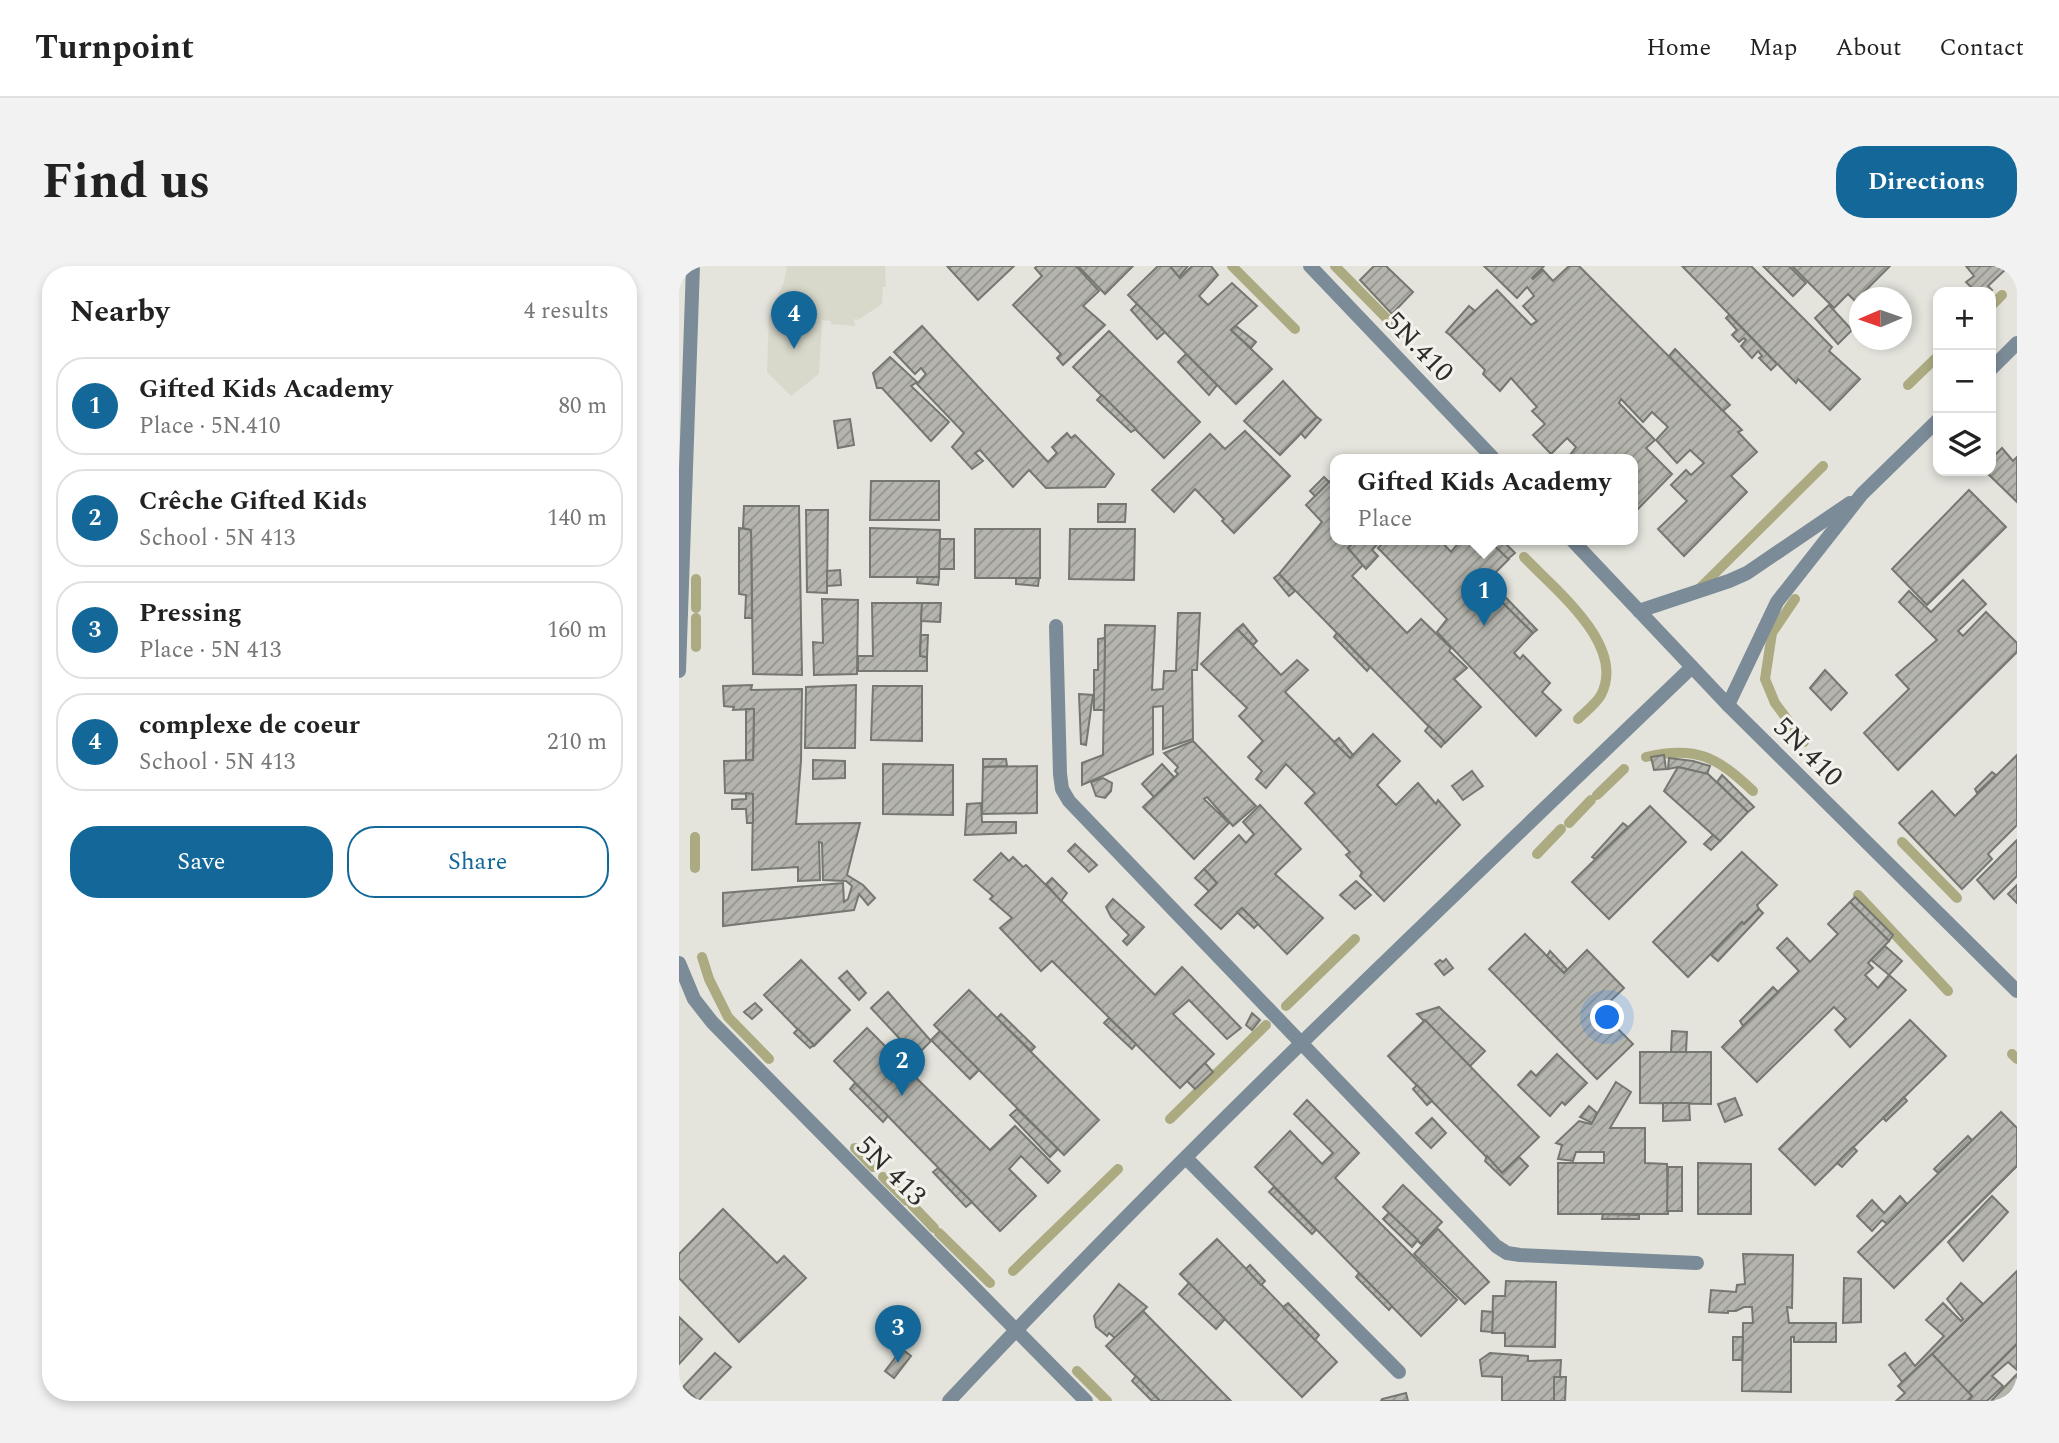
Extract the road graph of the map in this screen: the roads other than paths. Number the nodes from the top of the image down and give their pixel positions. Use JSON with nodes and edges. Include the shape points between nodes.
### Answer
{"nodes":[{"id":1,"x":693,"y":266,"type":"edge"},
{"id":2,"x":1310,"y":266,"type":"edge"},
{"id":3,"x":2017,"y":343,"type":"edge"},
{"id":4,"x":1996,"y":364,"type":"edge"},
{"id":5,"x":1933,"y":425,"type":"edge"},
{"id":6,"x":1489,"y":454,"type":"edge"},
{"id":7,"x":1862,"y":494,"type":"junction"},
{"id":8,"x":1576,"y":545,"type":"edge"},
{"id":9,"x":1639,"y":611,"type":"junction"},
{"id":10,"x":1056,"y":626,"type":"dead end"},
{"id":11,"x":1692,"y":667,"type":"junction"},
{"id":12,"x":679,"y":670,"type":"edge"},
{"id":13,"x":1728,"y":705,"type":"junction"},
{"id":14,"x":679,"y":963,"type":"edge"},
{"id":15,"x":2017,"y":991,"type":"edge"},
{"id":16,"x":1302,"y":1042,"type":"junction"},
{"id":17,"x":1187,"y":1159,"type":"junction"},
{"id":18,"x":1697,"y":1264,"type":"dead end"},
{"id":19,"x":1015,"y":1330,"type":"junction"},
{"id":20,"x":1399,"y":1373,"type":"dead end"},
{"id":21,"x":949,"y":1401,"type":"edge"},
{"id":22,"x":1086,"y":1401,"type":"edge"}],
"edges":[{"from":1,"to":12,"type":"street"},
{"from":2,"to":6,"type":"street","name":"5N.410"},
{"from":3,"to":4,"type":"street"},
{"from":5,"to":7,"type":"street"},
{"from":7,"to":9,"type":"street","via":[[1747,573]]},
{"from":7,"to":13,"type":"street","via":[[1777,602]]},
{"from":8,"to":9,"type":"street","name":"5N.410"},
{"from":9,"to":11,"type":"street","name":"5N.410"},
{"from":10,"to":16,"type":"street","via":[[1060,774],[1069,801]]},
{"from":11,"to":13,"type":"street","name":"5N.410"},
{"from":11,"to":16,"type":"street"},
{"from":13,"to":15,"type":"street","name":"5N.410"},
{"from":14,"to":19,"type":"street","name":"5N 413","via":[[694,999],[712,1022]]},
{"from":16,"to":17,"type":"street"},
{"from":16,"to":18,"type":"street","via":[[1507,1253]]},
{"from":17,"to":19,"type":"street"},
{"from":17,"to":20,"type":"street"},
{"from":19,"to":21,"type":"street"},
{"from":19,"to":22,"type":"street","name":"5N 413"}]}
